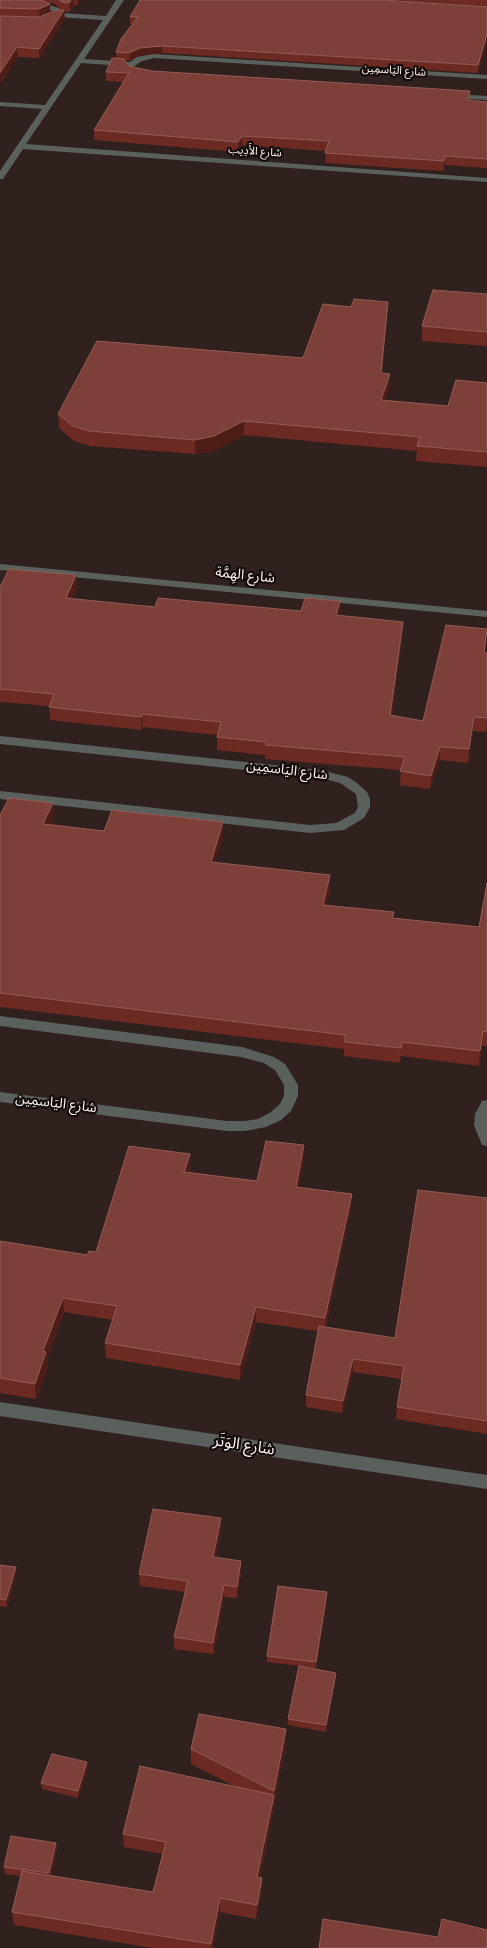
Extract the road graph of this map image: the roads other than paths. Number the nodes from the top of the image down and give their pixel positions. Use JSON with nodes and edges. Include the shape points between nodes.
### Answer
{"nodes":[{"id":1,"x":120,"y":0,"type":"edge"},
{"id":2,"x":0,"y":2,"type":"edge"},
{"id":3,"x":57,"y":15,"type":"junction"},
{"id":4,"x":106,"y":18,"type":"junction"},
{"id":5,"x":40,"y":22,"type":"edge"},
{"id":6,"x":77,"y":61,"type":"junction"},
{"id":7,"x":130,"y":64,"type":"junction"},
{"id":8,"x":152,"y":76,"type":"edge"},
{"id":9,"x":487,"y":77,"type":"edge"},
{"id":10,"x":448,"y":96,"type":"edge"},
{"id":11,"x":487,"y":98,"type":"edge"},
{"id":12,"x":0,"y":104,"type":"edge"},
{"id":13,"x":47,"y":106,"type":"junction"},
{"id":14,"x":21,"y":146,"type":"junction"},
{"id":15,"x":0,"y":177,"type":"edge"},
{"id":16,"x":487,"y":180,"type":"edge"},
{"id":17,"x":0,"y":567,"type":"edge"},
{"id":18,"x":487,"y":614,"type":"edge"},
{"id":19,"x":0,"y":740,"type":"edge"},
{"id":20,"x":0,"y":794,"type":"edge"},
{"id":21,"x":0,"y":1021,"type":"edge"},
{"id":22,"x":0,"y":1097,"type":"edge"},
{"id":23,"x":487,"y":1105,"type":"edge"},
{"id":24,"x":487,"y":1141,"type":"edge"},
{"id":25,"x":0,"y":1409,"type":"edge"},
{"id":26,"x":487,"y":1482,"type":"edge"}],
"edges":[{"from":1,"to":4,"type":"street"},
{"from":2,"to":3,"type":"street","via":[[48,7],[56,10]]},
{"from":3,"to":4,"type":"street"},
{"from":3,"to":5,"type":"street"},
{"from":4,"to":6,"type":"street"},
{"from":6,"to":7,"type":"street","name":"شارع اليَاسمِين"},
{"from":6,"to":13,"type":"street"},
{"from":7,"to":8,"type":"street","name":"شارع اليَاسمِين","via":[[133,71]]},
{"from":7,"to":9,"type":"street","name":"شارع اليَاسمِين","via":[[154,56],[300,69]]},
{"from":10,"to":11,"type":"street"},
{"from":12,"to":13,"type":"street"},
{"from":13,"to":14,"type":"street"},
{"from":14,"to":15,"type":"street"},
{"from":14,"to":16,"type":"street","name":"شارع الأَدِيب"},
{"from":17,"to":18,"type":"street","name":"شارع الهِمَّة"},
{"from":19,"to":20,"type":"street","name":"شارع اليَاسمِين","via":[[321,774],[353,786],[364,799],[364,807],[360,815],[339,827],[310,830]]},
{"from":21,"to":22,"type":"street","name":"شارع اليَاسمِين","via":[[242,1052],[280,1067],[291,1085],[291,1096],[286,1107],[276,1116],[245,1126]]},
{"from":23,"to":24,"type":"street","via":[[481,1125]]},
{"from":25,"to":26,"type":"street","name":"شارع الوَتَر"}]}
